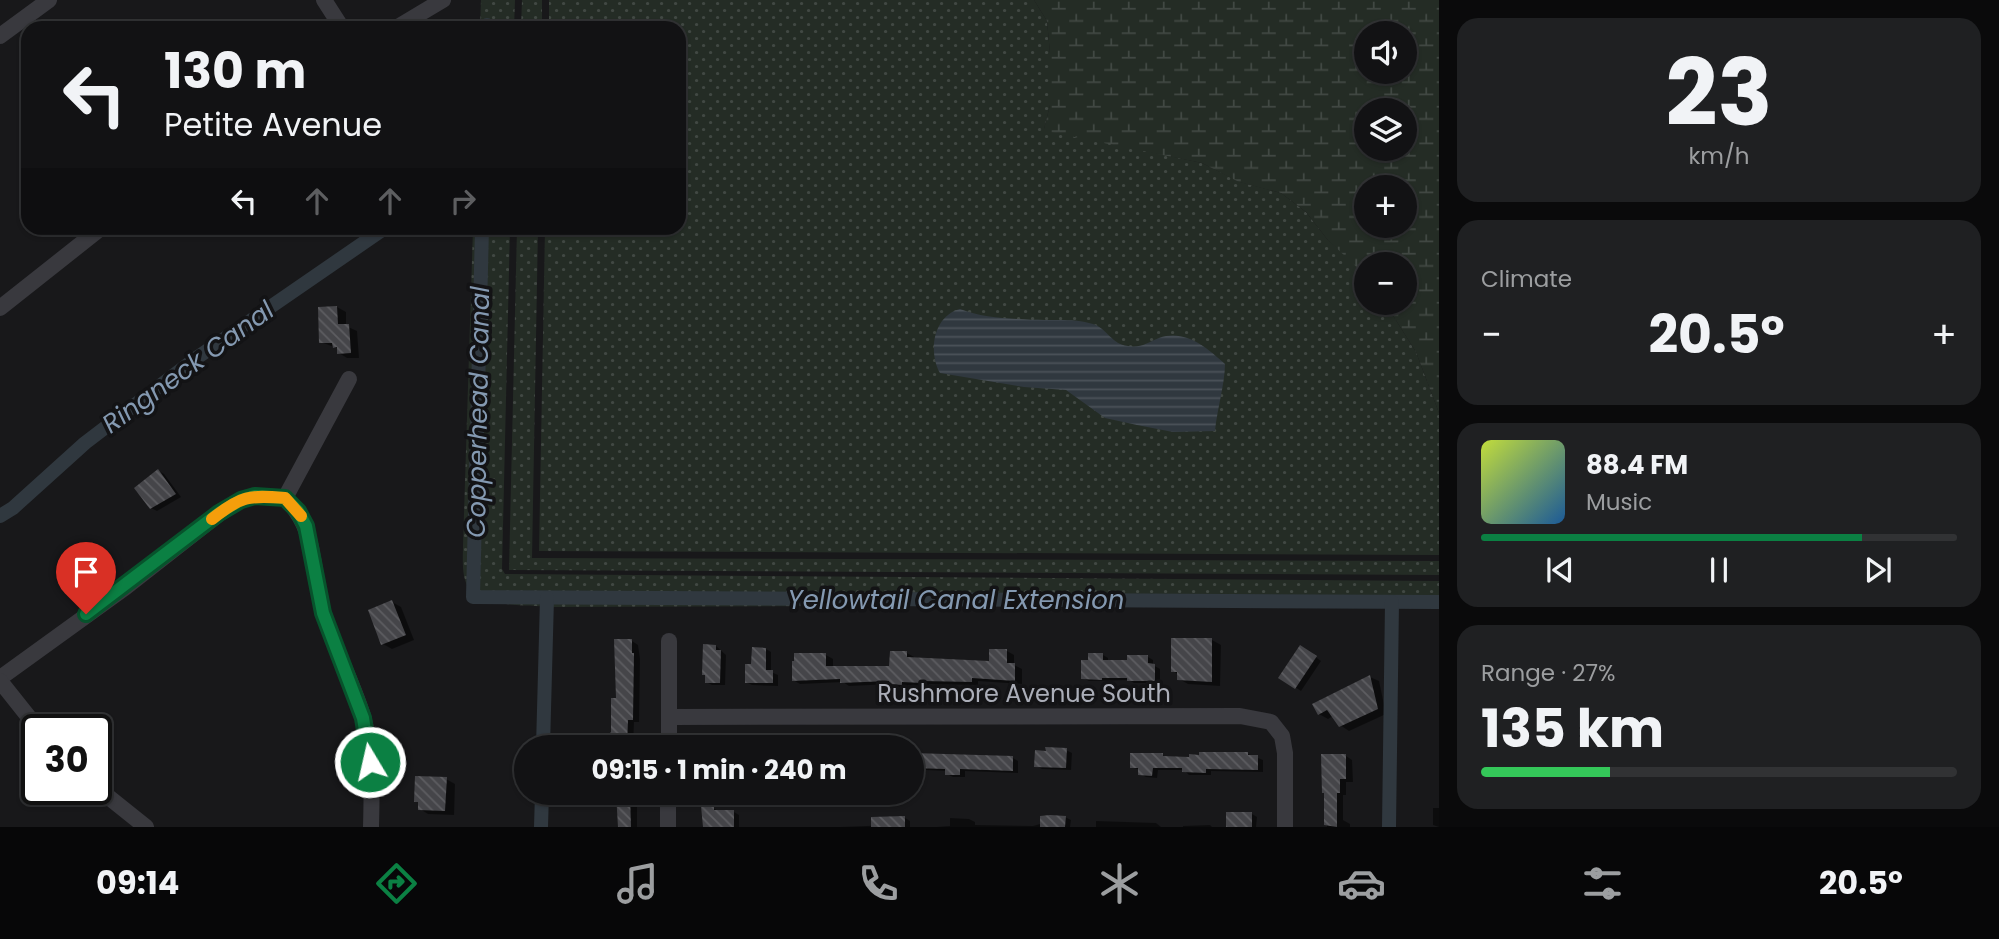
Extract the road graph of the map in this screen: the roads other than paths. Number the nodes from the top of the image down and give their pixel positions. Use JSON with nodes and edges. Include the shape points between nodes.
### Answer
{"nodes":[{"id":1,"x":49,"y":0,"type":"edge"},
{"id":2,"x":324,"y":0,"type":"edge"},
{"id":3,"x":443,"y":0,"type":"edge"},
{"id":4,"x":338,"y":21,"type":"edge"},
{"id":5,"x":408,"y":21,"type":"edge"},
{"id":6,"x":0,"y":36,"type":"edge"},
{"id":7,"x":93,"y":235,"type":"edge"},
{"id":8,"x":0,"y":308,"type":"edge"},
{"id":9,"x":349,"y":379,"type":"dead end"},
{"id":10,"x":285,"y":498,"type":"junction"},
{"id":11,"x":669,"y":641,"type":"dead end"},
{"id":12,"x":0,"y":680,"type":"edge"},
{"id":13,"x":27,"y":714,"type":"edge"},
{"id":14,"x":669,"y":717,"type":"junction"},
{"id":15,"x":668,"y":735,"type":"edge"},
{"id":16,"x":112,"y":800,"type":"edge"},
{"id":17,"x":668,"y":805,"type":"edge"},
{"id":18,"x":146,"y":827,"type":"edge"},
{"id":19,"x":370,"y":827,"type":"edge"},
{"id":20,"x":668,"y":827,"type":"edge"},
{"id":21,"x":1284,"y":827,"type":"edge"}],
"edges":[{"from":1,"to":6,"type":"street"},
{"from":2,"to":4,"type":"street"},
{"from":3,"to":5,"type":"street"},
{"from":7,"to":8,"type":"street"},
{"from":9,"to":10,"type":"street"},
{"from":10,"to":12,"type":"street","via":[[255,496],[219,513]]},
{"from":10,"to":19,"type":"street","via":[[306,526],[323,613],[363,718],[372,779]]},
{"from":11,"to":14,"type":"street"},
{"from":12,"to":13,"type":"street"},
{"from":14,"to":15,"type":"street"},
{"from":14,"to":21,"type":"street","name":"Rushmore Avenue South","via":[[1240,716],[1271,722],[1282,736]]},
{"from":16,"to":18,"type":"street"},
{"from":17,"to":20,"type":"street"}]}
